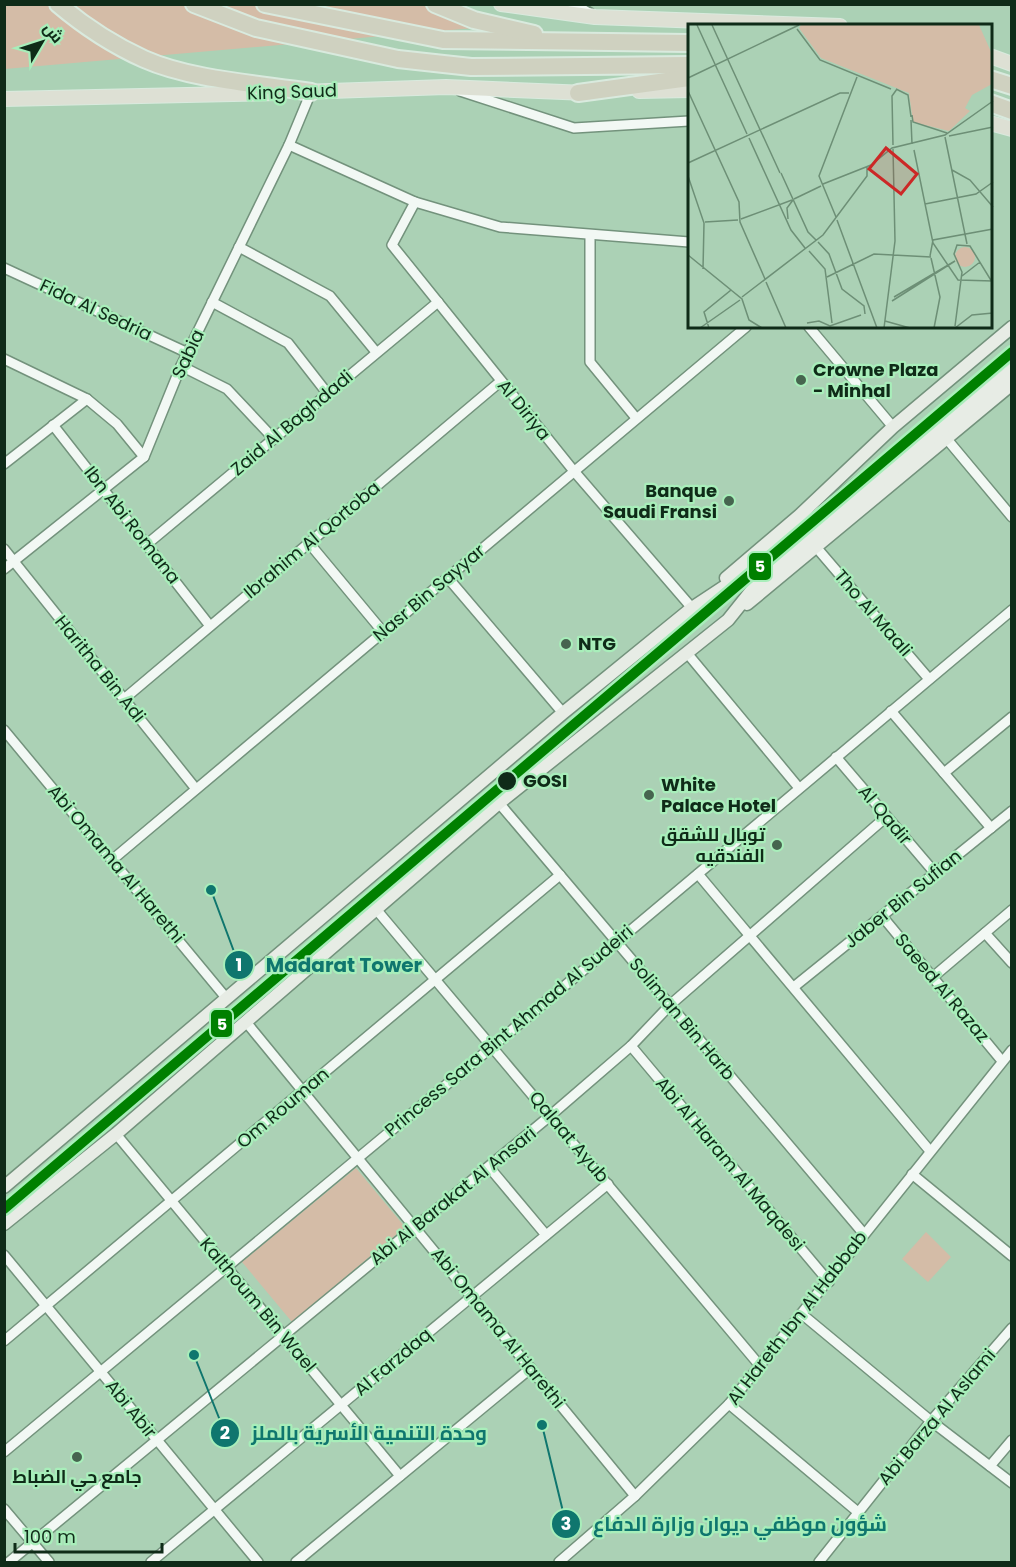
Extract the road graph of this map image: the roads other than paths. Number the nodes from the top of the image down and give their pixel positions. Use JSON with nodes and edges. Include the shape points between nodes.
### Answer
{"nodes":[{"id":1,"x":58,"y":4,"type":"edge"},
{"id":2,"x":195,"y":4,"type":"edge"},
{"id":3,"x":266,"y":4,"type":"edge"},
{"id":4,"x":435,"y":4,"type":"edge"},
{"id":5,"x":501,"y":4,"type":"edge"},
{"id":6,"x":536,"y":4,"type":"edge"},
{"id":7,"x":573,"y":4,"type":"edge"},
{"id":8,"x":557,"y":12,"type":"junction"},
{"id":9,"x":595,"y":17,"type":"junction"},
{"id":10,"x":786,"y":24,"type":"edge"},
{"id":11,"x":564,"y":41,"type":"junction"},
{"id":12,"x":688,"y":43,"type":"edge"},
{"id":13,"x":992,"y":57,"type":"edge"},
{"id":14,"x":1011,"y":64,"type":"edge"},
{"id":15,"x":688,"y":65,"type":"edge"},
{"id":16,"x":688,"y":78,"type":"edge"},
{"id":17,"x":992,"y":80,"type":"edge"},
{"id":18,"x":1011,"y":86,"type":"edge"},
{"id":19,"x":447,"y":87,"type":"junction"},
{"id":20,"x":688,"y":90,"type":"edge"},
{"id":21,"x":311,"y":92,"type":"junction"},
{"id":22,"x":578,"y":93,"type":"junction"},
{"id":23,"x":4,"y":99,"type":"edge"},
{"id":24,"x":992,"y":104,"type":"edge"},
{"id":25,"x":1011,"y":111,"type":"edge"},
{"id":26,"x":688,"y":121,"type":"edge"},
{"id":27,"x":992,"y":124,"type":"edge"},
{"id":28,"x":1011,"y":129,"type":"edge"},
{"id":29,"x":289,"y":145,"type":"junction"},
{"id":30,"x":415,"y":202,"type":"junction"},
{"id":31,"x":590,"y":236,"type":"junction"},
{"id":32,"x":688,"y":242,"type":"edge"},
{"id":33,"x":239,"y":247,"type":"junction"},
{"id":34,"x":4,"y":268,"type":"edge"},
{"id":35,"x":212,"y":302,"type":"junction"},
{"id":36,"x":438,"y":302,"type":"junction"},
{"id":37,"x":1011,"y":327,"type":"edge"},
{"id":38,"x":745,"y":328,"type":"edge"},
{"id":39,"x":810,"y":328,"type":"edge"},
{"id":40,"x":375,"y":352,"type":"junction"},
{"id":41,"x":188,"y":353,"type":"junction"},
{"id":42,"x":1011,"y":356,"type":"edge"},
{"id":43,"x":4,"y":359,"type":"edge"},
{"id":44,"x":181,"y":366,"type":"junction"},
{"id":45,"x":1011,"y":370,"type":"edge"},
{"id":46,"x":501,"y":381,"type":"junction"},
{"id":47,"x":1011,"y":384,"type":"edge"},
{"id":48,"x":327,"y":393,"type":"junction"},
{"id":49,"x":87,"y":399,"type":"junction"},
{"id":50,"x":636,"y":418,"type":"junction"},
{"id":51,"x":53,"y":425,"type":"junction"},
{"id":52,"x":893,"y":427,"type":"junction"},
{"id":53,"x":273,"y":438,"type":"junction"},
{"id":54,"x":946,"y":438,"type":"junction"},
{"id":55,"x":144,"y":457,"type":"junction"},
{"id":56,"x":4,"y":464,"type":"edge"},
{"id":57,"x":573,"y":471,"type":"junction"},
{"id":58,"x":104,"y":489,"type":"junction"},
{"id":59,"x":1011,"y":517,"type":"edge"},
{"id":60,"x":309,"y":543,"type":"junction"},
{"id":61,"x":146,"y":545,"type":"junction"},
{"id":62,"x":816,"y":547,"type":"junction"},
{"id":63,"x":4,"y":549,"type":"edge"},
{"id":64,"x":14,"y":561,"type":"junction"},
{"id":65,"x":4,"y":568,"type":"edge"},
{"id":66,"x":448,"y":578,"type":"junction"},
{"id":67,"x":706,"y":598,"type":"junction"},
{"id":68,"x":692,"y":608,"type":"junction"},
{"id":69,"x":1009,"y":616,"type":"edge"},
{"id":70,"x":728,"y":620,"type":"junction"},
{"id":71,"x":210,"y":626,"type":"junction"},
{"id":72,"x":383,"y":632,"type":"junction"},
{"id":73,"x":687,"y":653,"type":"junction"},
{"id":74,"x":929,"y":679,"type":"junction"},
{"id":75,"x":124,"y":699,"type":"junction"},
{"id":76,"x":891,"y":711,"type":"junction"},
{"id":77,"x":563,"y":713,"type":"junction"},
{"id":78,"x":1011,"y":717,"type":"edge"},
{"id":79,"x":4,"y":730,"type":"edge"},
{"id":80,"x":836,"y":757,"type":"junction"},
{"id":81,"x":944,"y":773,"type":"junction"},
{"id":82,"x":799,"y":788,"type":"junction"},
{"id":83,"x":196,"y":789,"type":"junction"},
{"id":84,"x":500,"y":803,"type":"junction"},
{"id":85,"x":1011,"y":811,"type":"edge"},
{"id":86,"x":886,"y":817,"type":"junction"},
{"id":87,"x":991,"y":828,"type":"junction"},
{"id":88,"x":112,"y":860,"type":"junction"},
{"id":89,"x":698,"y":873,"type":"junction"},
{"id":90,"x":935,"y":873,"type":"junction"},
{"id":91,"x":560,"y":875,"type":"junction"},
{"id":92,"x":375,"y":908,"type":"junction"},
{"id":93,"x":1011,"y":910,"type":"edge"},
{"id":94,"x":882,"y":916,"type":"junction"},
{"id":95,"x":985,"y":933,"type":"junction"},
{"id":96,"x":751,"y":935,"type":"junction"},
{"id":97,"x":617,"y":942,"type":"junction"},
{"id":98,"x":1011,"y":963,"type":"edge"},
{"id":99,"x":933,"y":977,"type":"junction"},
{"id":100,"x":436,"y":980,"type":"junction"},
{"id":101,"x":795,"y":986,"type":"junction"},
{"id":102,"x":227,"y":999,"type":"junction"},
{"id":103,"x":670,"y":1005,"type":"junction"},
{"id":104,"x":246,"y":1022,"type":"junction"},
{"id":105,"x":493,"y":1046,"type":"junction"},
{"id":106,"x":631,"y":1046,"type":"junction"},
{"id":107,"x":1011,"y":1050,"type":"edge"},
{"id":108,"x":1002,"y":1061,"type":"junction"},
{"id":109,"x":304,"y":1091,"type":"junction"},
{"id":110,"x":551,"y":1115,"type":"junction"},
{"id":111,"x":116,"y":1134,"type":"junction"},
{"id":112,"x":930,"y":1151,"type":"junction"},
{"id":113,"x":357,"y":1157,"type":"junction"},
{"id":114,"x":489,"y":1167,"type":"junction"},
{"id":115,"x":912,"y":1174,"type":"junction"},
{"id":116,"x":608,"y":1184,"type":"junction"},
{"id":117,"x":4,"y":1187,"type":"edge"},
{"id":118,"x":172,"y":1201,"type":"junction"},
{"id":119,"x":4,"y":1224,"type":"edge"},
{"id":120,"x":415,"y":1226,"type":"junction"},
{"id":121,"x":864,"y":1234,"type":"junction"},
{"id":122,"x":546,"y":1235,"type":"junction"},
{"id":123,"x":4,"y":1255,"type":"edge"},
{"id":124,"x":1011,"y":1256,"type":"edge"},
{"id":125,"x":226,"y":1266,"type":"junction"},
{"id":126,"x":829,"y":1282,"type":"junction"},
{"id":127,"x":471,"y":1296,"type":"junction"},
{"id":128,"x":47,"y":1305,"type":"junction"},
{"id":129,"x":803,"y":1315,"type":"junction"},
{"id":130,"x":1011,"y":1328,"type":"edge"},
{"id":131,"x":284,"y":1336,"type":"junction"},
{"id":132,"x":4,"y":1341,"type":"edge"},
{"id":133,"x":760,"y":1367,"type":"junction"},
{"id":134,"x":531,"y":1368,"type":"junction"},
{"id":135,"x":101,"y":1371,"type":"junction"},
{"id":136,"x":729,"y":1404,"type":"junction"},
{"id":137,"x":341,"y":1405,"type":"junction"},
{"id":138,"x":931,"y":1421,"type":"junction"},
{"id":139,"x":1011,"y":1440,"type":"edge"},
{"id":140,"x":158,"y":1442,"type":"junction"},
{"id":141,"x":4,"y":1452,"type":"edge"},
{"id":142,"x":990,"y":1466,"type":"junction"},
{"id":143,"x":400,"y":1476,"type":"junction"},
{"id":144,"x":1011,"y":1483,"type":"edge"},
{"id":145,"x":636,"y":1496,"type":"junction"},
{"id":146,"x":4,"y":1509,"type":"edge"},
{"id":147,"x":215,"y":1510,"type":"junction"},
{"id":148,"x":859,"y":1514,"type":"junction"},
{"id":149,"x":33,"y":1543,"type":"junction"},
{"id":150,"x":9,"y":1563,"type":"edge"},
{"id":151,"x":49,"y":1563,"type":"edge"},
{"id":152,"x":151,"y":1563,"type":"edge"},
{"id":153,"x":258,"y":1563,"type":"edge"},
{"id":154,"x":296,"y":1563,"type":"edge"},
{"id":155,"x":559,"y":1563,"type":"edge"},
{"id":156,"x":819,"y":1563,"type":"edge"}],
"edges":[{"from":1,"to":21,"type":"highway","via":[[94,32],[145,60],[205,76]]},
{"from":2,"to":15,"type":"highway","via":[[256,28],[398,59],[471,67]]},
{"from":3,"to":11,"type":"highway","via":[[443,40]]},
{"from":4,"to":11,"type":"highway","via":[[474,20]]},
{"from":5,"to":8,"type":"main road"},
{"from":6,"to":8,"type":"main road"},
{"from":7,"to":9,"type":"street"},
{"from":8,"to":9,"type":"main road"},
{"from":9,"to":10,"type":"main road"},
{"from":11,"to":12,"type":"highway"},
{"from":13,"to":14,"type":"main road"},
{"from":16,"to":22,"type":"highway"},
{"from":17,"to":18,"type":"highway"},
{"from":19,"to":21,"type":"main road","name":"King Saud"},
{"from":19,"to":22,"type":"main road","name":"King Saud"},
{"from":19,"to":26,"type":"street","via":[[574,128]]},
{"from":20,"to":22,"type":"main road","name":"King Saud"},
{"from":21,"to":23,"type":"main road","name":"King Saud"},
{"from":21,"to":29,"type":"street","name":"Sabia"},
{"from":24,"to":25,"type":"highway"},
{"from":27,"to":28,"type":"main road"},
{"from":29,"to":30,"type":"street"},
{"from":29,"to":33,"type":"street","name":"Sabia"},
{"from":30,"to":31,"type":"street","via":[[500,227]]},
{"from":30,"to":36,"type":"street","name":"Al Diriya","via":[[392,244]]},
{"from":31,"to":32,"type":"street"},
{"from":31,"to":50,"type":"street","via":[[590,362]]},
{"from":33,"to":35,"type":"street","name":"Sabia"},
{"from":33,"to":40,"type":"street","via":[[330,296]]},
{"from":34,"to":41,"type":"street","name":"Fida Al Sedria"},
{"from":35,"to":41,"type":"street","name":"Sabia"},
{"from":35,"to":48,"type":"street","via":[[288,343]]},
{"from":36,"to":40,"type":"street","name":"Zaid Al Baghdadi"},
{"from":36,"to":46,"type":"street","name":"Al Diriya"},
{"from":37,"to":52,"type":"main road"},
{"from":38,"to":50,"type":"street","name":"Nasr Bin Sayyar"},
{"from":39,"to":52,"type":"street"},
{"from":40,"to":48,"type":"street","name":"Zaid Al Baghdadi"},
{"from":41,"to":44,"type":"street","name":"Sabia"},
{"from":42,"to":67,"type":"main road","via":[[745,573]]},
{"from":43,"to":49,"type":"street"},
{"from":44,"to":53,"type":"street","via":[[227,389]]},
{"from":44,"to":55,"type":"street","name":"Sabia"},
{"from":45,"to":70,"type":"main road","via":[[756,585]]},
{"from":46,"to":57,"type":"street","name":"Al Diriya"},
{"from":46,"to":60,"type":"street","name":"Ibrahim Al Qortoba"},
{"from":47,"to":54,"type":"main road"},
{"from":48,"to":53,"type":"street","name":"Zaid Al Baghdadi"},
{"from":49,"to":51,"type":"street"},
{"from":49,"to":55,"type":"street","via":[[117,424]]},
{"from":50,"to":57,"type":"street","name":"Nasr Bin Sayyar"},
{"from":51,"to":56,"type":"street"},
{"from":51,"to":58,"type":"street","name":"Ibn Abi Romana"},
{"from":52,"to":67,"type":"main road"},
{"from":53,"to":61,"type":"street","name":"Zaid Al Baghdadi"},
{"from":54,"to":59,"type":"street"},
{"from":54,"to":62,"type":"main road"},
{"from":55,"to":58,"type":"street","name":"Sabia"},
{"from":57,"to":66,"type":"street","name":"Nasr Bin Sayyar"},
{"from":57,"to":68,"type":"street","name":"Al Diriya"},
{"from":58,"to":61,"type":"street","name":"Ibn Abi Romana"},
{"from":58,"to":64,"type":"street","name":"Sabia"},
{"from":60,"to":71,"type":"street","name":"Ibrahim Al Qortoba"},
{"from":60,"to":72,"type":"street"},
{"from":61,"to":71,"type":"street","name":"Ibn Abi Romana"},
{"from":62,"to":70,"type":"main road"},
{"from":62,"to":74,"type":"street","name":"Tho Al Maali"},
{"from":63,"to":64,"type":"street","name":"Haritha Bin Adi"},
{"from":64,"to":65,"type":"street","name":"Sabia"},
{"from":64,"to":75,"type":"street","name":"Haritha Bin Adi"},
{"from":66,"to":72,"type":"street","name":"Nasr Bin Sayyar"},
{"from":66,"to":77,"type":"street"},
{"from":67,"to":68,"type":"main road"},
{"from":68,"to":77,"type":"main road"},
{"from":69,"to":74,"type":"street","name":"Princess Sara Bint Ahmad Al Sudeiri"},
{"from":70,"to":73,"type":"main road"},
{"from":71,"to":75,"type":"street","name":"Ibrahim Al Qortoba"},
{"from":72,"to":83,"type":"street","name":"Nasr Bin Sayyar"},
{"from":73,"to":82,"type":"street"},
{"from":73,"to":84,"type":"main road"},
{"from":74,"to":76,"type":"street","name":"Princess Sara Bint Ahmad Al Sudeiri"},
{"from":75,"to":83,"type":"street","name":"Haritha Bin Adi"},
{"from":76,"to":80,"type":"street","name":"Princess Sara Bint Ahmad Al Sudeiri"},
{"from":76,"to":81,"type":"street"},
{"from":77,"to":102,"type":"main road"},
{"from":78,"to":81,"type":"street"},
{"from":79,"to":88,"type":"street","name":"Abi Omama Al Harethi"},
{"from":80,"to":82,"type":"street","name":"Princess Sara Bint Ahmad Al Sudeiri"},
{"from":80,"to":86,"type":"street","name":"Al Qadir"},
{"from":81,"to":87,"type":"street"},
{"from":82,"to":89,"type":"street","name":"Princess Sara Bint Ahmad Al Sudeiri"},
{"from":83,"to":88,"type":"street","name":"Nasr Bin Sayyar"},
{"from":84,"to":91,"type":"street","name":"Soliman Bin Harb"},
{"from":84,"to":92,"type":"main road"},
{"from":85,"to":87,"type":"street","name":"Jaber Bin Sufian"},
{"from":86,"to":90,"type":"street","name":"Al Qadir"},
{"from":86,"to":96,"type":"street","name":"Abi Al Barakat Al Ansari"},
{"from":87,"to":90,"type":"street","name":"Jaber Bin Sufian"},
{"from":88,"to":102,"type":"street","name":"Abi Omama Al Harethi"},
{"from":89,"to":96,"type":"street"},
{"from":89,"to":97,"type":"street","name":"Princess Sara Bint Ahmad Al Sudeiri"},
{"from":90,"to":94,"type":"street","name":"Jaber Bin Sufian"},
{"from":91,"to":97,"type":"street","name":"Soliman Bin Harb"},
{"from":91,"to":100,"type":"street","name":"Om Rouman"},
{"from":92,"to":100,"type":"street","name":"Qalaat Ayub"},
{"from":92,"to":104,"type":"main road"},
{"from":93,"to":95,"type":"street"},
{"from":94,"to":99,"type":"street","name":"Saeed Al Razaz"},
{"from":94,"to":101,"type":"street","name":"Jaber Bin Sufian"},
{"from":95,"to":98,"type":"street"},
{"from":95,"to":99,"type":"street"},
{"from":96,"to":101,"type":"street"},
{"from":96,"to":103,"type":"street","name":"Abi Al Barakat Al Ansari"},
{"from":97,"to":103,"type":"street","name":"Soliman Bin Harb"},
{"from":97,"to":105,"type":"street","name":"Princess Sara Bint Ahmad Al Sudeiri"},
{"from":99,"to":108,"type":"street","name":"Saeed Al Razaz"},
{"from":100,"to":105,"type":"street","name":"Qalaat Ayub"},
{"from":100,"to":109,"type":"street","name":"Om Rouman"},
{"from":101,"to":112,"type":"street"},
{"from":102,"to":117,"type":"main road"},
{"from":103,"to":106,"type":"street","name":"Abi Al Barakat Al Ansari"},
{"from":103,"to":121,"type":"street","name":"Soliman Bin Harb"},
{"from":104,"to":109,"type":"street","name":"Abi Omama Al Harethi"},
{"from":104,"to":111,"type":"main road"},
{"from":105,"to":110,"type":"street","name":"Qalaat Ayub"},
{"from":105,"to":113,"type":"street","name":"Princess Sara Bint Ahmad Al Sudeiri"},
{"from":106,"to":110,"type":"street","name":"Abi Al Barakat Al Ansari"},
{"from":106,"to":126,"type":"street","name":"Abi Al Haram Al Maqdesi"},
{"from":107,"to":108,"type":"street","name":"Al Hareth Ibn Al Habbab"},
{"from":108,"to":112,"type":"street","name":"Al Hareth Ibn Al Habbab"},
{"from":109,"to":113,"type":"street","name":"Abi Omama Al Harethi"},
{"from":109,"to":118,"type":"street","name":"Om Rouman"},
{"from":110,"to":114,"type":"street","name":"Abi Al Barakat Al Ansari"},
{"from":110,"to":116,"type":"street","name":"Qalaat Ayub"},
{"from":111,"to":118,"type":"street","name":"Kalthoum Bin Wael"},
{"from":111,"to":119,"type":"main road"},
{"from":112,"to":115,"type":"street","name":"Al Hareth Ibn Al Habbab"},
{"from":113,"to":120,"type":"street","name":"Abi Omama Al Harethi"},
{"from":113,"to":125,"type":"street","name":"Princess Sara Bint Ahmad Al Sudeiri"},
{"from":114,"to":120,"type":"street","name":"Abi Al Barakat Al Ansari"},
{"from":114,"to":122,"type":"street"},
{"from":115,"to":121,"type":"street","name":"Al Hareth Ibn Al Habbab"},
{"from":115,"to":124,"type":"street"},
{"from":116,"to":122,"type":"street","name":"Al Farzdaq"},
{"from":116,"to":133,"type":"street","name":"Qalaat Ayub"},
{"from":118,"to":125,"type":"street","name":"Kalthoum Bin Wael"},
{"from":118,"to":128,"type":"street","name":"Om Rouman"},
{"from":120,"to":127,"type":"street","name":"Abi Omama Al Harethi"},
{"from":120,"to":131,"type":"street","name":"Abi Al Barakat Al Ansari"},
{"from":121,"to":126,"type":"street","name":"Al Hareth Ibn Al Habbab"},
{"from":122,"to":127,"type":"street","name":"Al Farzdaq"},
{"from":123,"to":128,"type":"street","name":"Abi Abir"},
{"from":125,"to":131,"type":"street","name":"Kalthoum Bin Wael"},
{"from":125,"to":135,"type":"street","name":"Princess Sara Bint Ahmad Al Sudeiri"},
{"from":126,"to":129,"type":"street","name":"Al Hareth Ibn Al Habbab"},
{"from":127,"to":134,"type":"street","name":"Abi Omama Al Harethi"},
{"from":127,"to":137,"type":"street","name":"Al Farzdaq"},
{"from":128,"to":132,"type":"street","name":"Om Rouman"},
{"from":128,"to":135,"type":"street","name":"Abi Abir"},
{"from":129,"to":133,"type":"street","name":"Al Hareth Ibn Al Habbab"},
{"from":129,"to":138,"type":"street"},
{"from":130,"to":138,"type":"street","name":"Abi Barza Al Aslami"},
{"from":131,"to":137,"type":"street","name":"Kalthoum Bin Wael"},
{"from":131,"to":140,"type":"street","name":"Abi Al Barakat Al Ansari"},
{"from":133,"to":136,"type":"street","name":"Al Hareth Ibn Al Habbab"},
{"from":134,"to":143,"type":"street"},
{"from":134,"to":145,"type":"street","name":"Abi Omama Al Harethi"},
{"from":135,"to":140,"type":"street","name":"Abi Abir"},
{"from":135,"to":141,"type":"street","name":"Princess Sara Bint Ahmad Al Sudeiri"},
{"from":136,"to":145,"type":"street","name":"Al Hareth Ibn Al Habbab"},
{"from":136,"to":148,"type":"street"},
{"from":137,"to":143,"type":"street","name":"Kalthoum Bin Wael"},
{"from":137,"to":147,"type":"street","name":"Al Farzdaq"},
{"from":138,"to":142,"type":"street"},
{"from":138,"to":148,"type":"street","name":"Abi Barza Al Aslami"},
{"from":139,"to":142,"type":"street"},
{"from":140,"to":147,"type":"street","name":"Abi Abir"},
{"from":140,"to":149,"type":"street","name":"Abi Al Barakat Al Ansari"},
{"from":142,"to":144,"type":"street"},
{"from":143,"to":154,"type":"street"},
{"from":145,"to":155,"type":"street","name":"Al Hareth Ibn Al Habbab"},
{"from":146,"to":149,"type":"street"},
{"from":147,"to":152,"type":"street","name":"Al Farzdaq"},
{"from":147,"to":153,"type":"street","name":"Abi Abir"},
{"from":148,"to":156,"type":"street","name":"Abi Barza Al Aslami"},
{"from":149,"to":150,"type":"street","name":"Abi Al Barakat Al Ansari"},
{"from":149,"to":151,"type":"street"}]}
